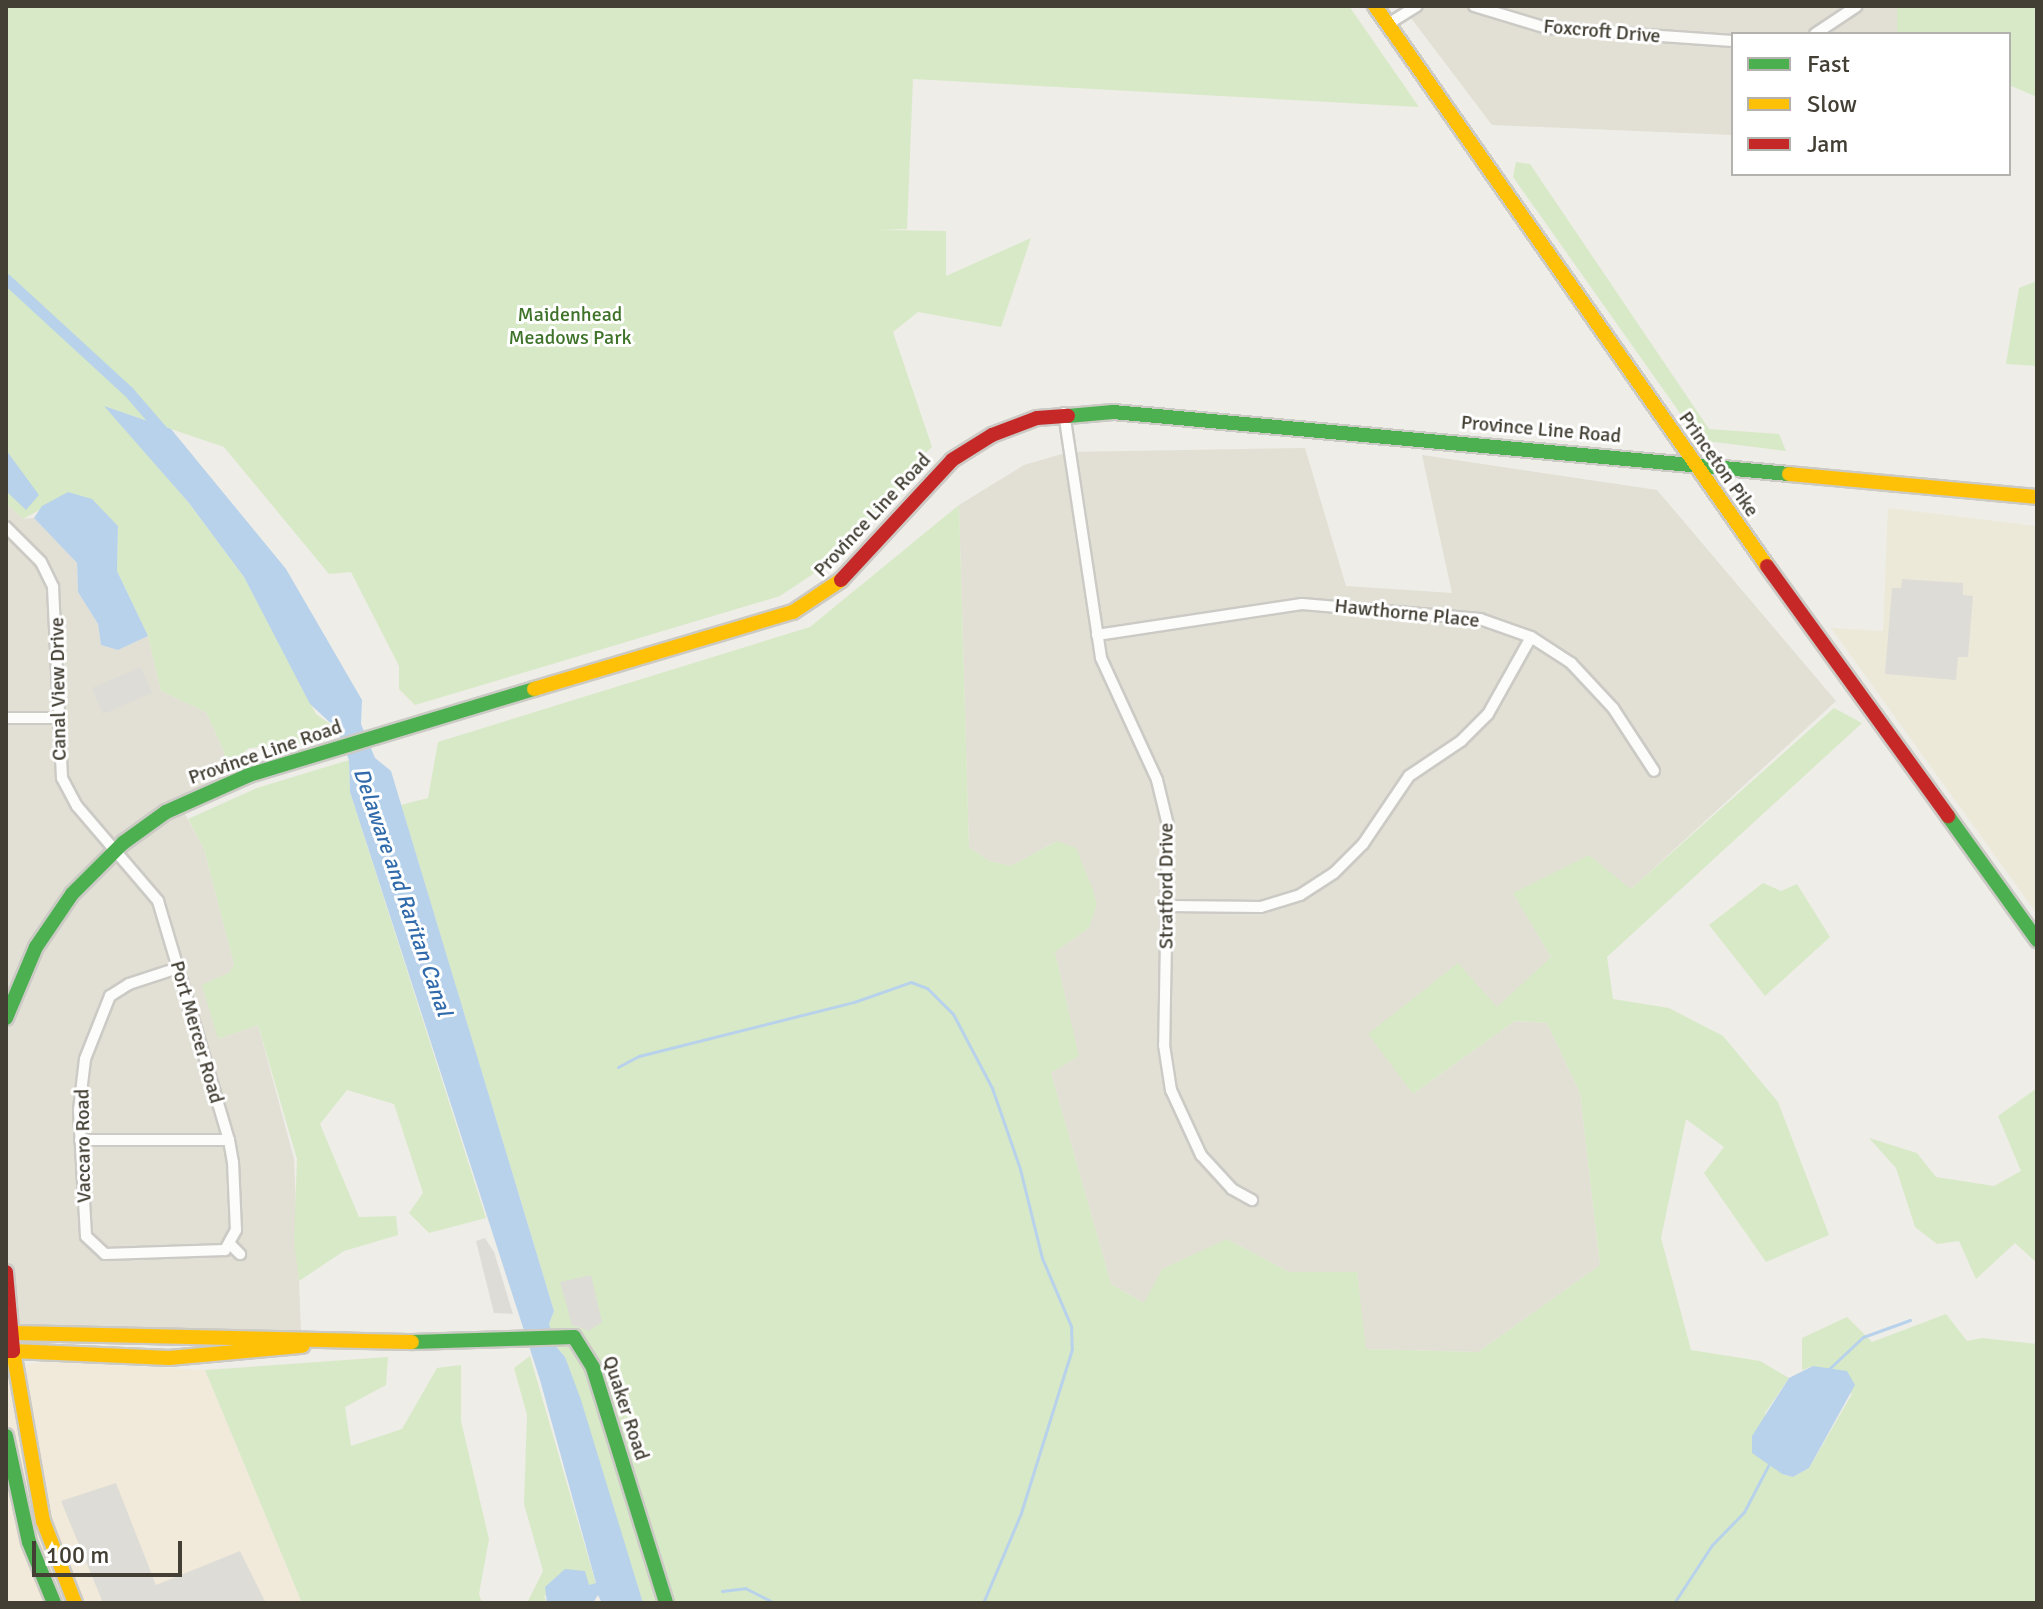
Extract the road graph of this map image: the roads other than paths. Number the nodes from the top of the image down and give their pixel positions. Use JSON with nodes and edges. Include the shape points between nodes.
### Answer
{"nodes":[{"id":1,"x":1375,"y":6,"type":"edge"},
{"id":2,"x":1417,"y":6,"type":"edge"},
{"id":3,"x":1474,"y":6,"type":"edge"},
{"id":4,"x":1857,"y":6,"type":"edge"},
{"id":5,"x":1388,"y":24,"type":"junction"},
{"id":6,"x":1818,"y":32,"type":"edge"},
{"id":7,"x":1731,"y":41,"type":"edge"},
{"id":8,"x":1064,"y":413,"type":"junction"},
{"id":9,"x":1694,"y":463,"type":"junction"},
{"id":10,"x":2037,"y":497,"type":"edge"},
{"id":11,"x":6,"y":527,"type":"edge"},
{"id":12,"x":1097,"y":635,"type":"junction"},
{"id":13,"x":1531,"y":637,"type":"junction"},
{"id":14,"x":6,"y":718,"type":"edge"},
{"id":15,"x":57,"y":718,"type":"junction"},
{"id":16,"x":1654,"y":771,"type":"dead end"},
{"id":17,"x":114,"y":850,"type":"junction"},
{"id":18,"x":1168,"y":906,"type":"junction"},
{"id":19,"x":2037,"y":940,"type":"edge"},
{"id":20,"x":178,"y":968,"type":"junction"},
{"id":21,"x":6,"y":1018,"type":"edge"},
{"id":22,"x":80,"y":1140,"type":"junction"},
{"id":23,"x":229,"y":1140,"type":"junction"},
{"id":24,"x":1252,"y":1200,"type":"dead end"},
{"id":25,"x":231,"y":1245,"type":"junction"},
{"id":26,"x":240,"y":1254,"type":"dead end"},
{"id":27,"x":6,"y":1272,"type":"edge"},
{"id":28,"x":9,"y":1333,"type":"edge"},
{"id":29,"x":318,"y":1342,"type":"junction"},
{"id":30,"x":10,"y":1351,"type":"edge"},
{"id":31,"x":6,"y":1436,"type":"edge"},
{"id":32,"x":54,"y":1603,"type":"edge"},
{"id":33,"x":75,"y":1603,"type":"edge"},
{"id":34,"x":666,"y":1603,"type":"edge"}],
"edges":[{"from":1,"to":5,"type":"main road","name":"Princeton Pike"},
{"from":2,"to":5,"type":"street"},
{"from":3,"to":7,"type":"street","name":"Foxcroft Drive","via":[[1547,28]]},
{"from":4,"to":6,"type":"street"},
{"from":5,"to":9,"type":"main road","name":"Princeton Pike"},
{"from":8,"to":9,"type":"main road","name":"Province Line Road","via":[[1125,413]]},
{"from":8,"to":12,"type":"street","name":"Stratford Drive"},
{"from":8,"to":17,"type":"main road","name":"Province Line Road","via":[[1003,430],[952,460],[842,579],[811,604],[338,747],[194,797]]},
{"from":9,"to":10,"type":"main road","name":"Province Line Road"},
{"from":9,"to":19,"type":"main road","name":"Princeton Pike"},
{"from":11,"to":15,"type":"street","name":"Canal View Drive","via":[[41,562],[53,587]]},
{"from":12,"to":13,"type":"street","name":"Hawthorne Place","via":[[1271,607],[1330,604],[1460,615]]},
{"from":12,"to":18,"type":"street","name":"Stratford Drive","via":[[1108,681],[1164,802],[1170,848]]},
{"from":13,"to":16,"type":"street","name":"Hawthorne Place","via":[[1585,676]]},
{"from":13,"to":18,"type":"street","via":[[1488,714],[1461,741],[1409,776],[1363,844],[1334,873],[1300,895],[1261,907]]},
{"from":14,"to":15,"type":"street"},
{"from":15,"to":17,"type":"street","name":"Canal View Drive","via":[[62,778],[77,806]]},
{"from":17,"to":20,"type":"street","name":"Port Mercer Road","via":[[158,901]]},
{"from":17,"to":21,"type":"main road","name":"Province Line Road","via":[[53,919],[21,976]]},
{"from":18,"to":24,"type":"street","name":"Stratford Drive","via":[[1164,1045],[1171,1090],[1201,1155],[1232,1189]]},
{"from":20,"to":22,"type":"street","name":"Vaccaro Road","via":[[129,984],[104,1004],[85,1059]]},
{"from":20,"to":23,"type":"street","name":"Port Mercer Road"},
{"from":22,"to":23,"type":"street"},
{"from":22,"to":25,"type":"street","name":"Vaccaro Road","via":[[85,1233],[91,1252],[213,1253]]},
{"from":23,"to":25,"type":"street","name":"Port Mercer Road","via":[[236,1230]]},
{"from":25,"to":26,"type":"street"},
{"from":27,"to":28,"type":"main road"},
{"from":28,"to":29,"type":"main road","name":"Quaker Road"},
{"from":28,"to":30,"type":"main road"},
{"from":29,"to":30,"type":"main road","name":"Quaker Road","via":[[169,1358]]},
{"from":29,"to":34,"type":"main road","name":"Quaker Road","via":[[525,1341],[558,1335],[580,1341]]},
{"from":30,"to":33,"type":"main road","via":[[43,1521]]},
{"from":31,"to":32,"type":"main road","via":[[29,1542]]}]}
